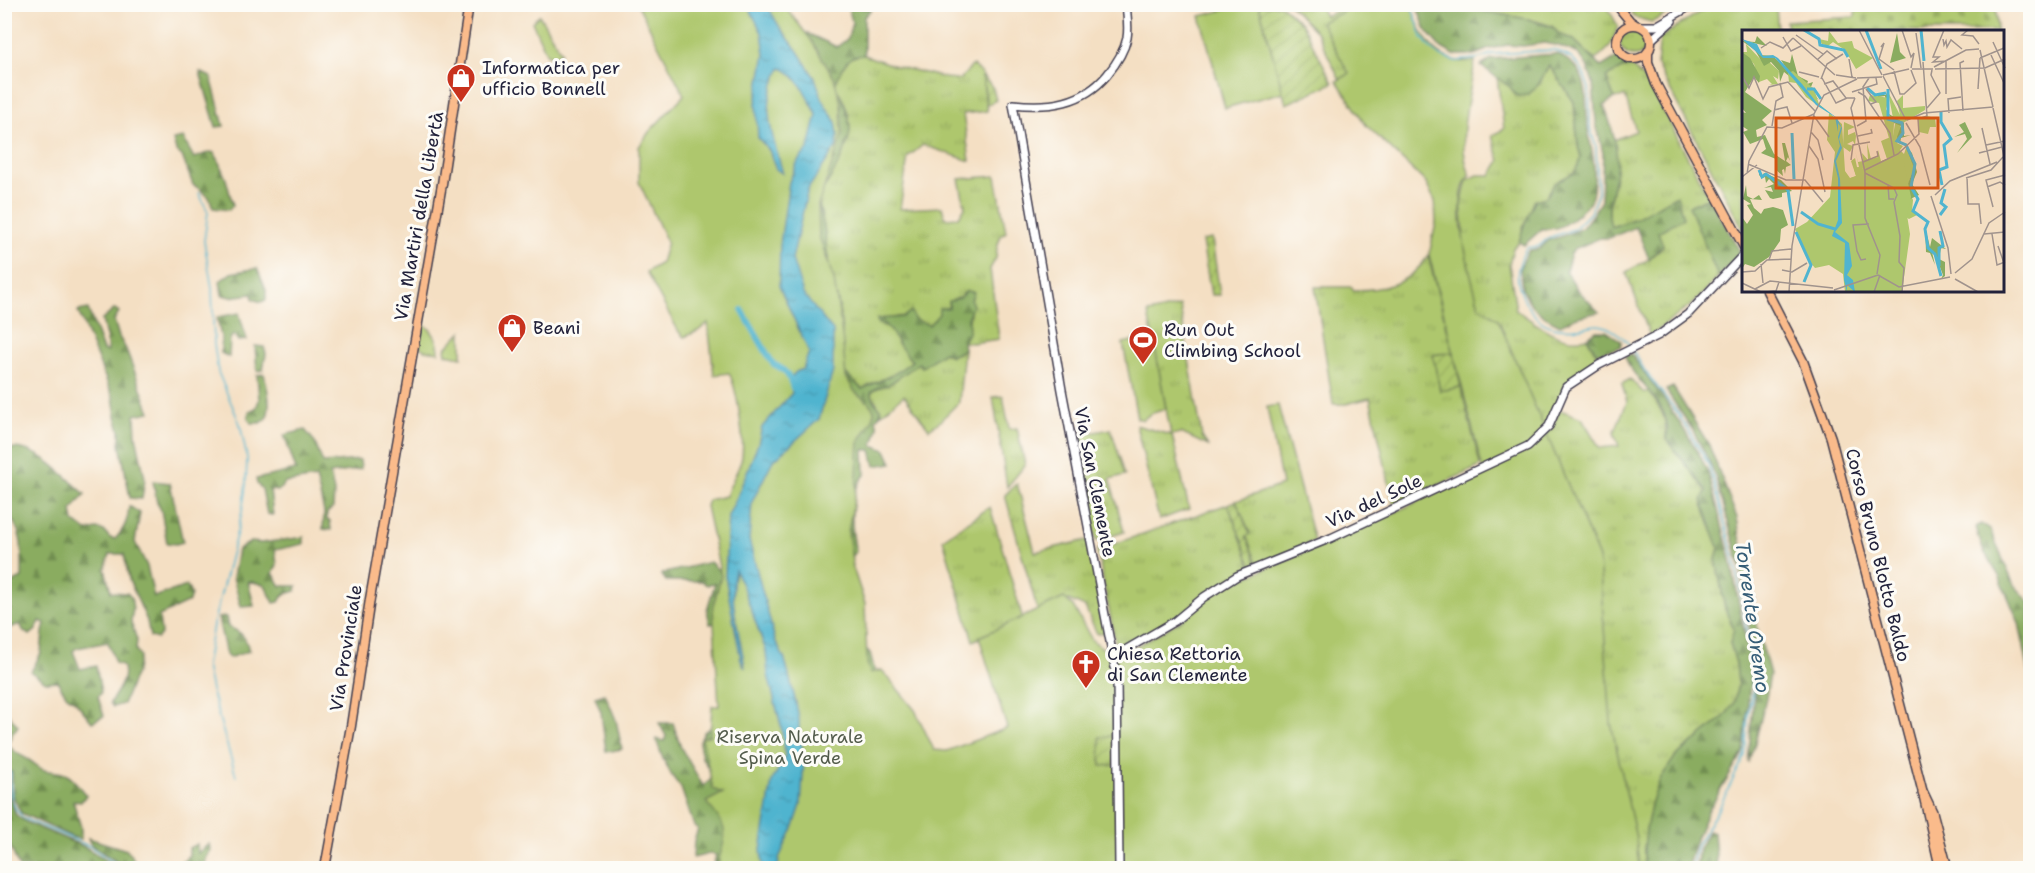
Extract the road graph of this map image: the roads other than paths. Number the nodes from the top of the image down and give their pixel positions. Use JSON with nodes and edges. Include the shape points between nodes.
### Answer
{"nodes":[{"id":1,"x":470,"y":4,"type":"edge"},
{"id":2,"x":1126,"y":4,"type":"edge"},
{"id":3,"x":1694,"y":4,"type":"edge"},
{"id":4,"x":1618,"y":7,"type":"edge"},
{"id":5,"x":1680,"y":13,"type":"junction"},
{"id":6,"x":1639,"y":25,"type":"junction"},
{"id":7,"x":1622,"y":30,"type":"junction"},
{"id":8,"x":1651,"y":40,"type":"junction"},
{"id":9,"x":1648,"y":52,"type":"junction"},
{"id":10,"x":1635,"y":59,"type":"junction"},
{"id":11,"x":1656,"y":84,"type":"junction"},
{"id":12,"x":1742,"y":243,"type":"edge"},
{"id":13,"x":1742,"y":256,"type":"edge"},
{"id":14,"x":1768,"y":292,"type":"edge"},
{"id":15,"x":400,"y":432,"type":"joint"},
{"id":16,"x":1114,"y":655,"type":"junction"},
{"id":17,"x":1923,"y":793,"type":"junction"},
{"id":18,"x":325,"y":868,"type":"edge"},
{"id":19,"x":1119,"y":868,"type":"edge"},
{"id":20,"x":1943,"y":868,"type":"edge"}],
"edges":[{"from":1,"to":15,"type":"main road","name":"Via Martiri della Libertà"},
{"from":2,"to":16,"type":"street","name":"Via San Clemente","via":[[1127,37],[1121,56],[1099,85],[1080,98],[1061,104],[1013,104],[1070,434]]},
{"from":3,"to":5,"type":"street"},
{"from":4,"to":6,"type":"main road"},
{"from":4,"to":7,"type":"main road"},
{"from":5,"to":6,"type":"street","via":[[1656,26]]},
{"from":5,"to":8,"type":"street"},
{"from":6,"to":7,"type":"main road"},
{"from":6,"to":8,"type":"main road"},
{"from":7,"to":10,"type":"main road","via":[[1618,48]]},
{"from":8,"to":9,"type":"main road"},
{"from":9,"to":10,"type":"main road"},
{"from":9,"to":11,"type":"main road"},
{"from":10,"to":11,"type":"main road"},
{"from":11,"to":12,"type":"main road"},
{"from":13,"to":16,"type":"street","name":"Via del Sole","via":[[1688,314],[1659,335],[1599,365],[1566,387],[1550,426],[1528,446],[1331,538],[1237,576],[1169,625]]},
{"from":14,"to":17,"type":"main road","name":"Corso Bruno Blotto Baldo","via":[[1803,361],[1831,438]]},
{"from":15,"to":18,"type":"main road","name":"Via Provinciale"},
{"from":16,"to":19,"type":"street","name":"Via San Clemente","via":[[1118,688]]},
{"from":17,"to":20,"type":"main road","name":"Corso Bruno Blotto Baldo"},
{"from":17,"to":20,"type":"highway","via":[[1932,812]]}]}
